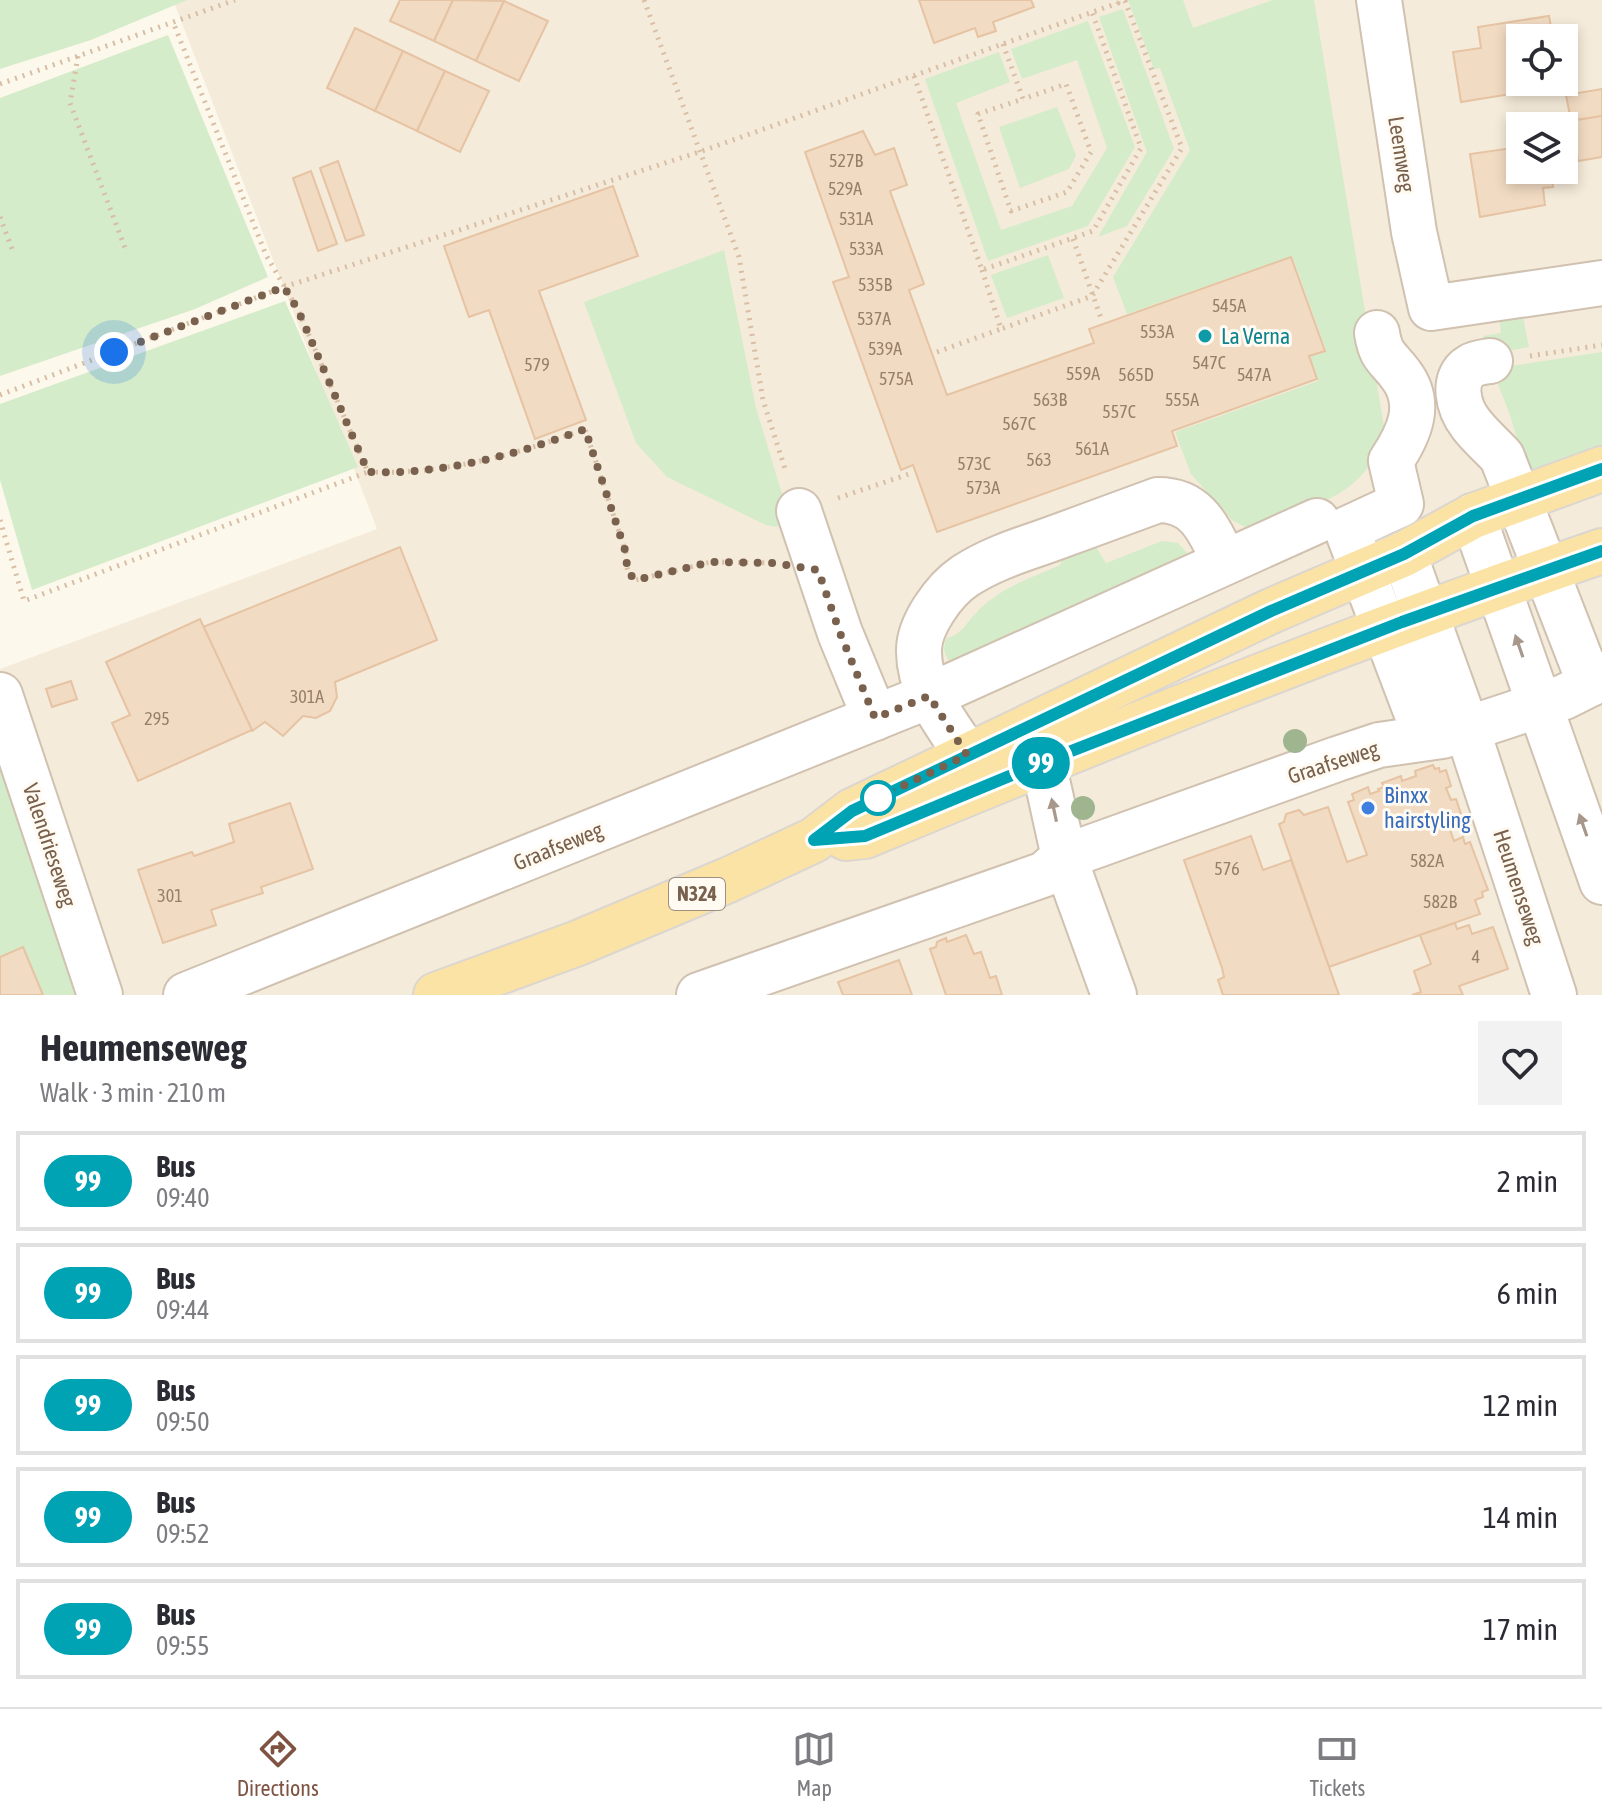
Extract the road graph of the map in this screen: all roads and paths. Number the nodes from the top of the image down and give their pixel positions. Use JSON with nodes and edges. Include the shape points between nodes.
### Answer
{"nodes":[{"id":1,"x":235,"y":0,"type":"edge"},
{"id":2,"x":644,"y":0,"type":"edge"},
{"id":3,"x":1379,"y":0,"type":"edge"},
{"id":4,"x":1118,"y":2,"type":"edge"},
{"id":5,"x":1092,"y":12,"type":"junction"},
{"id":6,"x":173,"y":22,"type":"junction"},
{"id":7,"x":1003,"y":44,"type":"junction"},
{"id":8,"x":78,"y":56,"type":"junction"},
{"id":9,"x":914,"y":76,"type":"junction"},
{"id":10,"x":0,"y":84,"type":"edge"},
{"id":11,"x":1023,"y":99,"type":"junction"},
{"id":12,"x":702,"y":151,"type":"junction"},
{"id":13,"x":0,"y":217,"type":"edge"},
{"id":14,"x":1073,"y":239,"type":"junction"},
{"id":15,"x":12,"y":249,"type":"dead end"},
{"id":16,"x":127,"y":253,"type":"dead end"},
{"id":17,"x":982,"y":270,"type":"junction"},
{"id":18,"x":1602,"y":283,"type":"edge"},
{"id":19,"x":284,"y":287,"type":"junction"},
{"id":20,"x":1092,"y":296,"type":"junction"},
{"id":21,"x":1102,"y":321,"type":"dead end"},
{"id":22,"x":1001,"y":329,"type":"junction"},
{"id":23,"x":1377,"y":333,"type":"dead end"},
{"id":24,"x":1602,"y":345,"type":"edge"},
{"id":25,"x":937,"y":352,"type":"dead end"},
{"id":26,"x":1490,"y":361,"type":"joint"},
{"id":27,"x":0,"y":395,"type":"edge"},
{"id":28,"x":1462,"y":409,"type":"junction"},
{"id":29,"x":1411,"y":426,"type":"junction"},
{"id":30,"x":1602,"y":469,"type":"edge"},
{"id":31,"x":368,"y":472,"type":"junction"},
{"id":32,"x":912,"y":473,"type":"dead end"},
{"id":33,"x":1519,"y":498,"type":"junction"},
{"id":34,"x":799,"y":511,"type":"junction"},
{"id":35,"x":1473,"y":516,"type":"junction"},
{"id":36,"x":0,"y":520,"type":"edge"},
{"id":37,"x":1335,"y":520,"type":"junction"},
{"id":38,"x":1602,"y":551,"type":"edge"},
{"id":39,"x":1404,"y":554,"type":"junction"},
{"id":40,"x":1225,"y":562,"type":"junction"},
{"id":41,"x":818,"y":570,"type":"junction"},
{"id":42,"x":1545,"y":571,"type":"junction"},
{"id":43,"x":1362,"y":572,"type":"junction"},
{"id":44,"x":1498,"y":587,"type":"junction"},
{"id":45,"x":1425,"y":613,"type":"junction"},
{"id":46,"x":1384,"y":628,"type":"junction"},
{"id":47,"x":1596,"y":679,"type":"edge"},
{"id":48,"x":0,"y":695,"type":"edge"},
{"id":49,"x":929,"y":696,"type":"junction"},
{"id":50,"x":875,"y":718,"type":"junction"},
{"id":51,"x":1546,"y":722,"type":"junction"},
{"id":52,"x":1457,"y":743,"type":"junction"},
{"id":53,"x":967,"y":755,"type":"junction"},
{"id":54,"x":1043,"y":762,"type":"junction"},
{"id":55,"x":814,"y":840,"type":"junction"},
{"id":56,"x":1064,"y":857,"type":"junction"},
{"id":57,"x":1602,"y":882,"type":"edge"},
{"id":58,"x":100,"y":995,"type":"edge"},
{"id":59,"x":186,"y":995,"type":"edge"},
{"id":60,"x":436,"y":995,"type":"edge"},
{"id":61,"x":699,"y":995,"type":"edge"},
{"id":62,"x":1114,"y":995,"type":"edge"},
{"id":63,"x":1554,"y":995,"type":"edge"}],
"edges":[{"from":1,"to":6,"type":"path"},
{"from":2,"to":12,"type":"path"},
{"from":3,"to":18,"type":"street","name":"Leemweg","via":[[1414,232],[1431,308]]},
{"from":4,"to":5,"type":"path"},
{"from":4,"to":20,"type":"path","via":[[1125,1],[1182,148]]},
{"from":5,"to":7,"type":"path"},
{"from":5,"to":14,"type":"path","via":[[1141,148],[1093,231]]},
{"from":6,"to":8,"type":"path"},
{"from":6,"to":19,"type":"path","via":[[266,255]]},
{"from":7,"to":9,"type":"path"},
{"from":7,"to":11,"type":"path"},
{"from":8,"to":10,"type":"path"},
{"from":8,"to":16,"type":"path","via":[[70,103]]},
{"from":9,"to":12,"type":"path"},
{"from":9,"to":17,"type":"path"},
{"from":11,"to":11,"type":"path","via":[[978,114],[1011,211],[1067,192],[1091,152],[1066,84]]},
{"from":12,"to":19,"type":"path"},
{"from":12,"to":34,"type":"path","via":[[739,257],[763,400]]},
{"from":13,"to":15,"type":"path"},
{"from":14,"to":17,"type":"path"},
{"from":14,"to":20,"type":"path"},
{"from":17,"to":22,"type":"path"},
{"from":19,"to":27,"type":"path"},
{"from":19,"to":31,"type":"path"},
{"from":20,"to":21,"type":"path"},
{"from":20,"to":22,"type":"path"},
{"from":22,"to":25,"type":"path"},
{"from":23,"to":29,"type":"street","via":[[1387,361],[1410,389]]},
{"from":24,"to":26,"type":"path"},
{"from":26,"to":28,"type":"street","via":[[1463,373]]},
{"from":28,"to":29,"type":"street"},
{"from":28,"to":33,"type":"street","via":[[1502,457]]},
{"from":29,"to":37,"type":"street","name":"Graafseweg","via":[[1391,461],[1401,504]]},
{"from":30,"to":33,"type":"main road","number":"N324"},
{"from":31,"to":36,"type":"path","via":[[24,601]]},
{"from":31,"to":41,"type":"path","via":[[443,468],[539,446],[585,429],[629,575],[636,580],[711,562]]},
{"from":32,"to":34,"type":"path"},
{"from":33,"to":35,"type":"main road","number":"N324"},
{"from":33,"to":42,"type":"street"},
{"from":34,"to":41,"type":"street"},
{"from":35,"to":39,"type":"main road","number":"N324"},
{"from":35,"to":44,"type":"street"},
{"from":37,"to":40,"type":"street","name":"Graafseweg"},
{"from":37,"to":43,"type":"street"},
{"from":38,"to":42,"type":"main road","number":"N324"},
{"from":39,"to":43,"type":"main road","number":"N324"},
{"from":39,"to":45,"type":"street","name":"Heumenseweg"},
{"from":40,"to":49,"type":"street","name":"Graafseweg"},
{"from":40,"to":49,"type":"street","via":[[1206,525],[1174,500],[1158,500],[999,558],[963,578],[926,624],[918,649]]},
{"from":41,"to":50,"type":"street"},
{"from":42,"to":44,"type":"main road","number":"N324"},
{"from":42,"to":47,"type":"street"},
{"from":43,"to":46,"type":"street"},
{"from":43,"to":53,"type":"main road","number":"N324"},
{"from":44,"to":45,"type":"main road","number":"N324"},
{"from":51,"to":44,"type":"street","one_way":true},
{"from":45,"to":46,"type":"main road","number":"N324"},
{"from":45,"to":52,"type":"street","name":"Heumenseweg"},
{"from":46,"to":52,"type":"street"},
{"from":46,"to":54,"type":"main road","number":"N324"},
{"from":47,"to":51,"type":"street","name":"Graafseweg"},
{"from":48,"to":58,"type":"street","name":"Valendrieseweg"},
{"from":49,"to":50,"type":"street","name":"Graafseweg"},
{"from":49,"to":53,"type":"street"},
{"from":50,"to":59,"type":"street","name":"Graafseweg"},
{"from":51,"to":52,"type":"street","name":"Graafseweg"},
{"from":57,"to":51,"type":"street","one_way":true},
{"from":52,"to":56,"type":"street","name":"Graafseweg","via":[[1379,745]]},
{"from":52,"to":63,"type":"street","name":"Heumenseweg"},
{"from":53,"to":55,"type":"main road","number":"N324","via":[[852,811]]},
{"from":54,"to":55,"type":"main road","number":"N324","via":[[865,836]]},
{"from":56,"to":54,"type":"street","one_way":true},
{"from":55,"to":60,"type":"main road","number":"N324","via":[[655,912]]},
{"from":56,"to":61,"type":"street","name":"Graafseweg","via":[[1045,874]]},
{"from":56,"to":62,"type":"street"}]}
